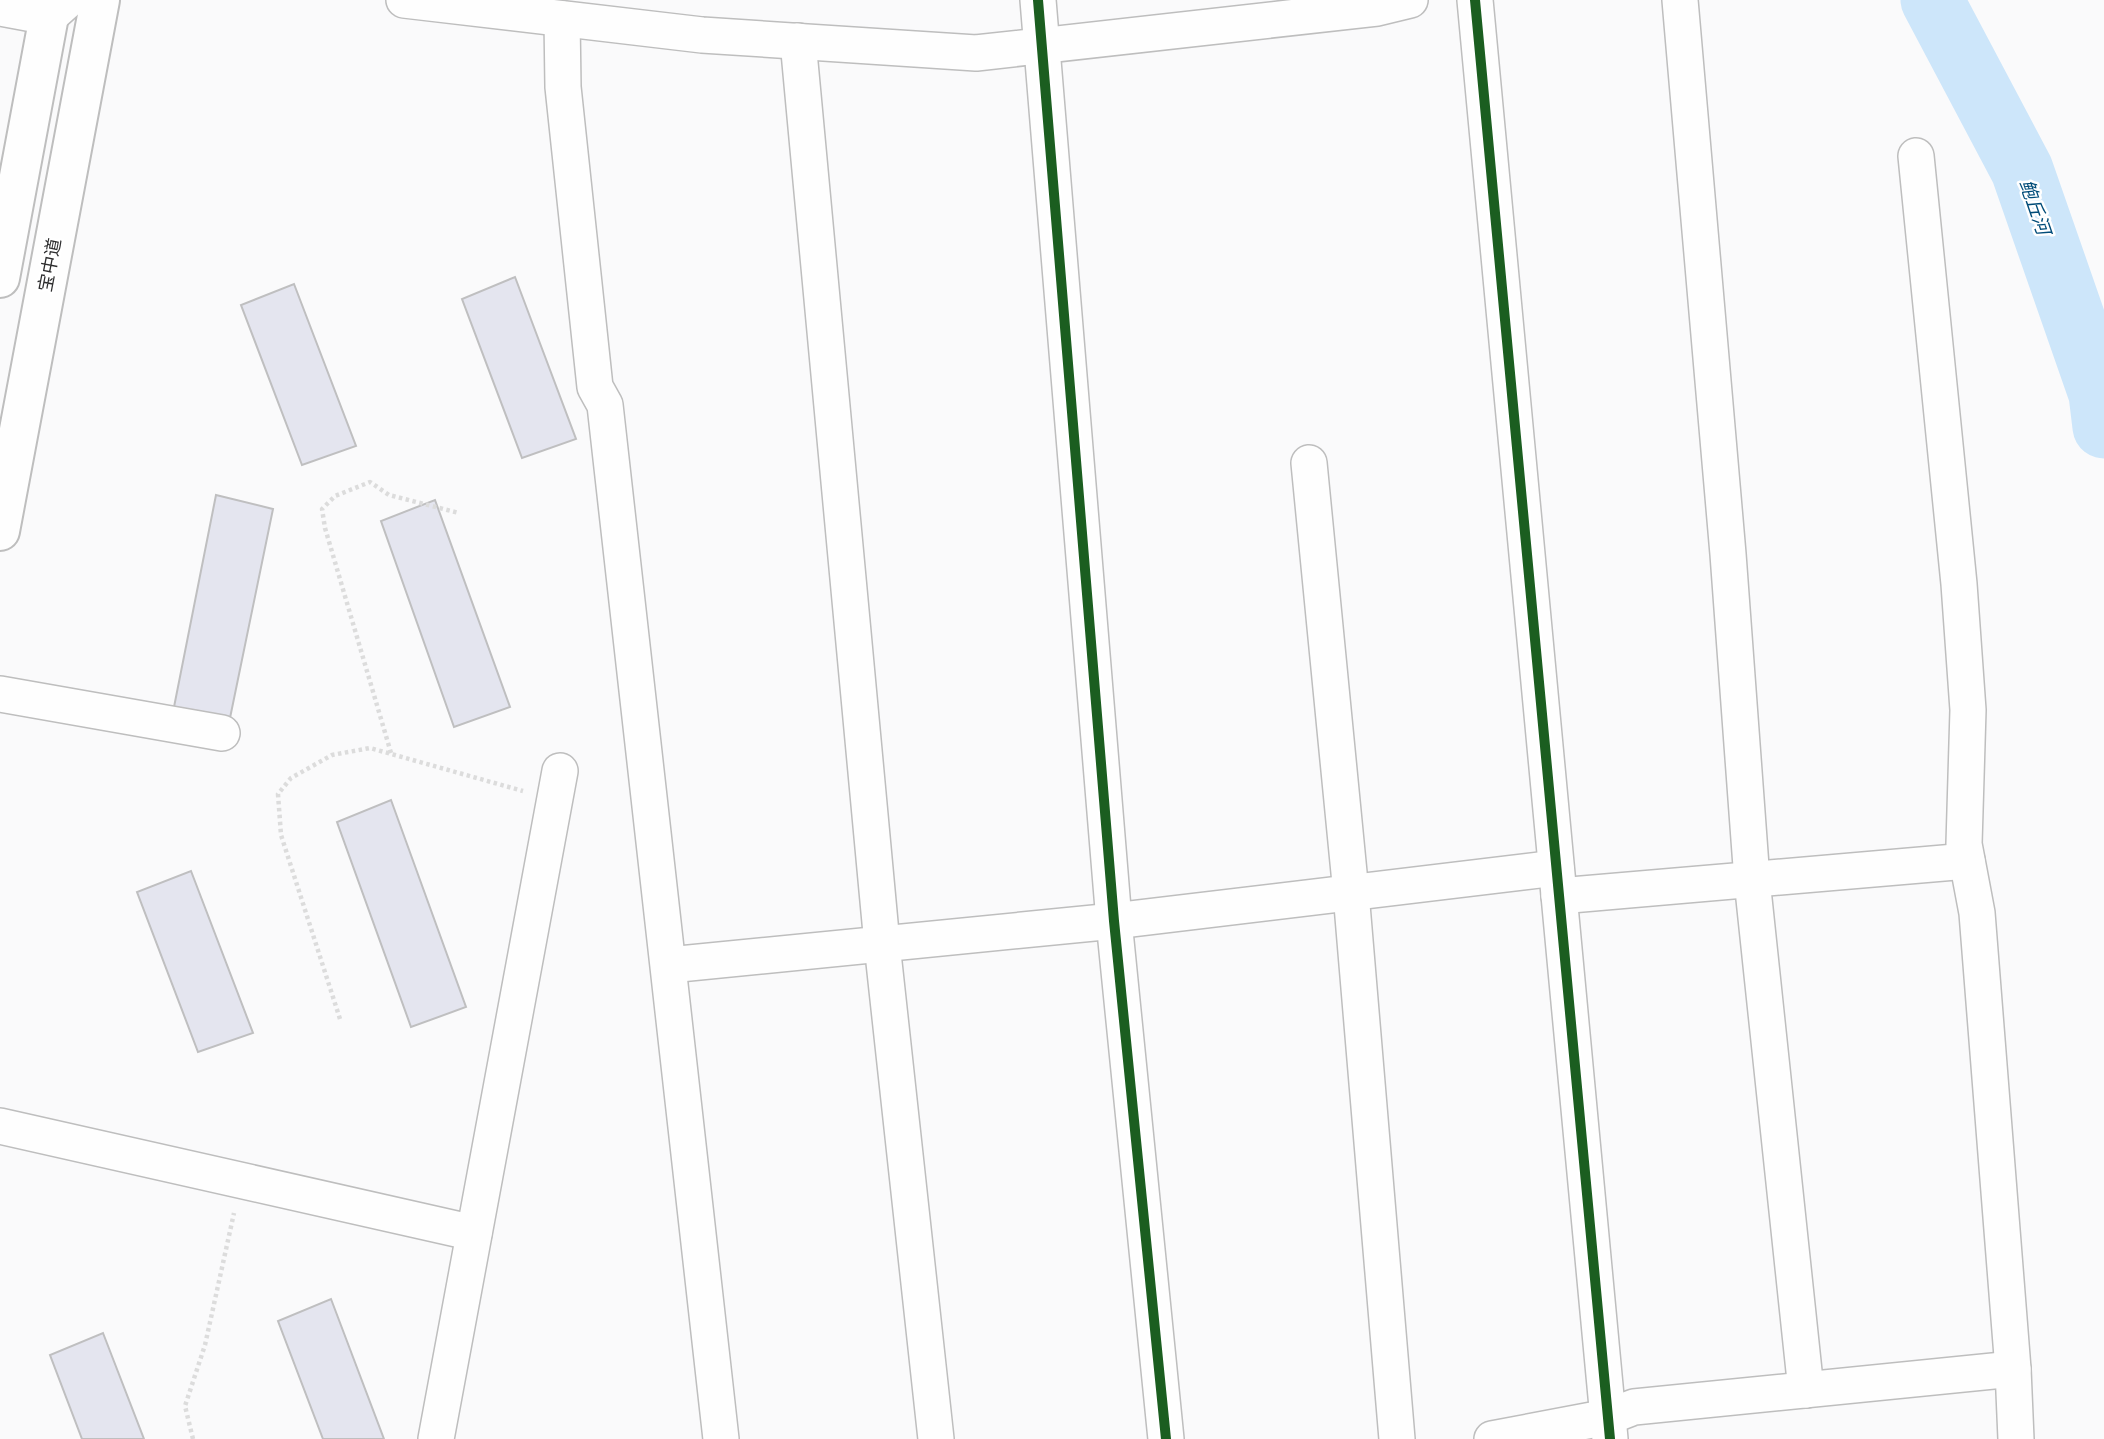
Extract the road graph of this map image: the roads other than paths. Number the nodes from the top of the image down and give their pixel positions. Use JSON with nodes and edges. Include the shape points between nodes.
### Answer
{"nodes":[{"id":1,"x":100,"y":0,"type":"edge"},
{"id":2,"x":404,"y":0,"type":"edge"},
{"id":3,"x":1038,"y":0,"type":"edge"},
{"id":4,"x":1410,"y":0,"type":"edge"},
{"id":5,"x":1475,"y":0,"type":"edge"},
{"id":6,"x":1680,"y":0,"type":"edge"},
{"id":7,"x":56,"y":6,"type":"edge"},
{"id":8,"x":0,"y":8,"type":"edge"},
{"id":9,"x":562,"y":19,"type":"junction"},
{"id":10,"x":798,"y":41,"type":"junction"},
{"id":11,"x":1041,"y":46,"type":"junction"},
{"id":12,"x":1916,"y":156,"type":"dead end"},
{"id":13,"x":0,"y":278,"type":"edge"},
{"id":14,"x":1309,"y":463,"type":"dead end"},
{"id":15,"x":0,"y":531,"type":"edge"},
{"id":16,"x":0,"y":694,"type":"edge"},
{"id":17,"x":222,"y":733,"type":"dead end"},
{"id":18,"x":557,"y":785,"type":"road end"},
{"id":19,"x":1967,"y":861,"type":"junction"},
{"id":20,"x":1752,"y":880,"type":"junction"},
{"id":21,"x":1558,"y":882,"type":"junction"},
{"id":22,"x":1351,"y":893,"type":"junction"},
{"id":23,"x":1114,"y":921,"type":"junction"},
{"id":24,"x":882,"y":944,"type":"junction"},
{"id":25,"x":668,"y":965,"type":"junction"},
{"id":26,"x":0,"y":1126,"type":"edge"},
{"id":27,"x":474,"y":1233,"type":"junction"},
{"id":28,"x":2013,"y":1369,"type":"junction"},
{"id":29,"x":1806,"y":1390,"type":"junction"},
{"id":30,"x":1609,"y":1428,"type":"edge"},
{"id":31,"x":436,"y":1439,"type":"edge"},
{"id":32,"x":721,"y":1439,"type":"edge"},
{"id":33,"x":936,"y":1439,"type":"edge"},
{"id":34,"x":1166,"y":1439,"type":"edge"},
{"id":35,"x":1397,"y":1439,"type":"edge"},
{"id":36,"x":1492,"y":1439,"type":"edge"},
{"id":37,"x":2016,"y":1439,"type":"edge"}],
"edges":[{"from":1,"to":15,"type":"street","name":"宝中道"},
{"from":2,"to":9,"type":"street"},
{"from":3,"to":11,"type":"street"},
{"from":4,"to":11,"type":"street","via":[[1377,8]]},
{"from":5,"to":21,"type":"street"},
{"from":6,"to":20,"type":"street"},
{"from":7,"to":8,"type":"street"},
{"from":7,"to":13,"type":"street"},
{"from":9,"to":10,"type":"street"},
{"from":9,"to":25,"type":"street","via":[[563,87],[595,387],[605,405]]},
{"from":10,"to":11,"type":"street","via":[[976,53]]},
{"from":10,"to":24,"type":"street"},
{"from":11,"to":23,"type":"street"},
{"from":12,"to":19,"type":"street","via":[[1959,584],[1968,710]]},
{"from":14,"to":22,"type":"street"},
{"from":16,"to":17,"type":"street"},
{"from":18,"to":27,"type":"street"},
{"from":19,"to":20,"type":"street"},
{"from":19,"to":28,"type":"street","via":[[1976,913]]},
{"from":20,"to":21,"type":"street"},
{"from":20,"to":29,"type":"street"},
{"from":21,"to":22,"type":"street"},
{"from":21,"to":30,"type":"street"},
{"from":22,"to":23,"type":"street"},
{"from":22,"to":35,"type":"street"},
{"from":23,"to":24,"type":"street"},
{"from":23,"to":34,"type":"street"},
{"from":24,"to":25,"type":"street"},
{"from":24,"to":33,"type":"street"},
{"from":25,"to":32,"type":"street"},
{"from":26,"to":27,"type":"street"},
{"from":27,"to":31,"type":"street"},
{"from":28,"to":29,"type":"street"},
{"from":28,"to":37,"type":"street"},
{"from":29,"to":30,"type":"street","via":[[1634,1407]]},
{"from":30,"to":36,"type":"street"}]}
